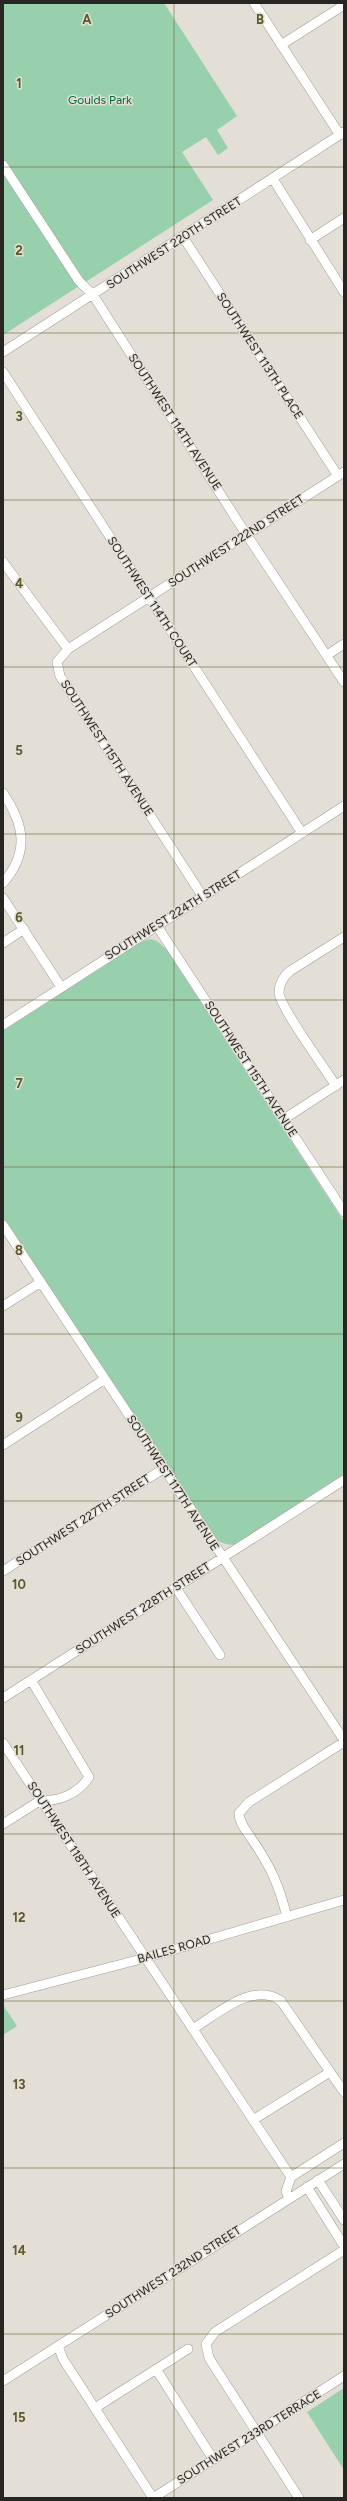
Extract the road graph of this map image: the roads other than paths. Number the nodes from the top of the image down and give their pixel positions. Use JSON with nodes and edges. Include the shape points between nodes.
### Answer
{"nodes":[{"id":1,"x":254,"y":3,"type":"edge"},
{"id":2,"x":344,"y":5,"type":"edge"},
{"id":3,"x":281,"y":45,"type":"junction"},
{"id":4,"x":342,"y":134,"type":"edge"},
{"id":5,"x":3,"y":165,"type":"edge"},
{"id":6,"x":272,"y":179,"type":"junction"},
{"id":7,"x":344,"y":218,"type":"edge"},
{"id":8,"x":183,"y":237,"type":"junction"},
{"id":9,"x":310,"y":240,"type":"junction"},
{"id":10,"x":344,"y":292,"type":"edge"},
{"id":11,"x":93,"y":295,"type":"junction"},
{"id":12,"x":3,"y":352,"type":"edge"},
{"id":13,"x":3,"y":372,"type":"edge"},
{"id":14,"x":341,"y":474,"type":"edge"},
{"id":15,"x":247,"y":534,"type":"junction"},
{"id":16,"x":3,"y":562,"type":"edge"},
{"id":17,"x":149,"y":597,"type":"junction"},
{"id":18,"x":344,"y":644,"type":"edge"},
{"id":19,"x":68,"y":649,"type":"junction"},
{"id":20,"x":327,"y":655,"type":"junction"},
{"id":21,"x":344,"y":682,"type":"edge"},
{"id":22,"x":3,"y":793,"type":"edge"},
{"id":23,"x":344,"y":806,"type":"edge"},
{"id":24,"x":302,"y":833,"type":"junction"},
{"id":25,"x":3,"y":883,"type":"edge"},
{"id":26,"x":203,"y":897,"type":"junction"},
{"id":27,"x":3,"y":898,"type":"edge"},
{"id":28,"x":157,"y":926,"type":"junction"},
{"id":29,"x":24,"y":930,"type":"junction"},
{"id":30,"x":344,"y":937,"type":"edge"},
{"id":31,"x":3,"y":943,"type":"edge"},
{"id":32,"x":61,"y":987,"type":"junction"},
{"id":33,"x":3,"y":1025,"type":"edge"},
{"id":34,"x":344,"y":1080,"type":"edge"},
{"id":35,"x":336,"y":1086,"type":"junction"},
{"id":36,"x":284,"y":1119,"type":"junction"},
{"id":37,"x":343,"y":1208,"type":"edge"},
{"id":38,"x":3,"y":1225,"type":"edge"},
{"id":39,"x":41,"y":1282,"type":"junction"},
{"id":40,"x":3,"y":1306,"type":"edge"},
{"id":41,"x":105,"y":1379,"type":"junction"},
{"id":42,"x":3,"y":1445,"type":"edge"},
{"id":43,"x":163,"y":1468,"type":"junction"},
{"id":44,"x":344,"y":1480,"type":"edge"},
{"id":45,"x":222,"y":1557,"type":"junction"},
{"id":46,"x":3,"y":1571,"type":"edge"},
{"id":47,"x":176,"y":1588,"type":"junction"},
{"id":48,"x":220,"y":1655,"type":"dead end"},
{"id":49,"x":31,"y":1680,"type":"junction"},
{"id":50,"x":3,"y":1698,"type":"edge"},
{"id":51,"x":344,"y":1741,"type":"edge"},
{"id":52,"x":3,"y":1743,"type":"edge"},
{"id":53,"x":41,"y":1800,"type":"junction"},
{"id":54,"x":3,"y":1824,"type":"edge"},
{"id":55,"x":344,"y":1900,"type":"edge"},
{"id":56,"x":287,"y":1917,"type":"junction"},
{"id":57,"x":145,"y":1958,"type":"junction"},
{"id":58,"x":3,"y":1995,"type":"edge"},
{"id":59,"x":193,"y":2029,"type":"junction"},
{"id":60,"x":330,"y":2072,"type":"junction"},
{"id":61,"x":344,"y":2092,"type":"edge"},
{"id":62,"x":253,"y":2120,"type":"junction"},
{"id":63,"x":344,"y":2143,"type":"edge"},
{"id":64,"x":344,"y":2164,"type":"edge"},
{"id":65,"x":291,"y":2177,"type":"junction"},
{"id":66,"x":318,"y":2180,"type":"junction"},
{"id":67,"x":307,"y":2187,"type":"junction"},
{"id":68,"x":289,"y":2199,"type":"junction"},
{"id":69,"x":344,"y":2220,"type":"edge"},
{"id":70,"x":344,"y":2246,"type":"edge"},
{"id":71,"x":344,"y":2250,"type":"edge"},
{"id":72,"x":58,"y":2346,"type":"junction"},
{"id":73,"x":188,"y":2349,"type":"dead end"},
{"id":74,"x":156,"y":2370,"type":"junction"},
{"id":75,"x":344,"y":2376,"type":"edge"},
{"id":76,"x":3,"y":2382,"type":"edge"},
{"id":77,"x":95,"y":2408,"type":"junction"},
{"id":78,"x":256,"y":2432,"type":"junction"},
{"id":79,"x":213,"y":2459,"type":"junction"},
{"id":80,"x":153,"y":2498,"type":"edge"},
{"id":81,"x":299,"y":2498,"type":"edge"}],
"edges":[{"from":1,"to":3,"type":"street"},
{"from":2,"to":3,"type":"street"},
{"from":3,"to":4,"type":"street"},
{"from":4,"to":6,"type":"street","name":"SOUTHWEST 220TH STREET"},
{"from":5,"to":11,"type":"street","name":"SOUTHWEST 114TH AVENUE","via":[[79,281]]},
{"from":6,"to":8,"type":"street","name":"SOUTHWEST 220TH STREET"},
{"from":6,"to":9,"type":"street"},
{"from":7,"to":9,"type":"street"},
{"from":8,"to":11,"type":"street","name":"SOUTHWEST 220TH STREET"},
{"from":8,"to":14,"type":"street","name":"SOUTHWEST 113TH PLACE"},
{"from":9,"to":10,"type":"street"},
{"from":11,"to":12,"type":"street","name":"SOUTHWEST 220TH STREET"},
{"from":11,"to":15,"type":"street","name":"SOUTHWEST 114TH AVENUE"},
{"from":13,"to":17,"type":"street","name":"SOUTHWEST 114TH COURT"},
{"from":14,"to":15,"type":"street","name":"SOUTHWEST 222ND STREET"},
{"from":15,"to":17,"type":"street","name":"SOUTHWEST 222ND STREET"},
{"from":15,"to":20,"type":"street","name":"SOUTHWEST 114TH AVENUE"},
{"from":16,"to":19,"type":"street"},
{"from":17,"to":19,"type":"street","name":"SOUTHWEST 222ND STREET"},
{"from":17,"to":24,"type":"street","name":"SOUTHWEST 114TH COURT"},
{"from":18,"to":20,"type":"street"},
{"from":19,"to":26,"type":"street","name":"SOUTHWEST 115TH AVENUE","via":[[57,662],[60,676]]},
{"from":20,"to":21,"type":"street","name":"SOUTHWEST 114TH AVENUE"},
{"from":22,"to":25,"type":"street","via":[[16,814],[21,834],[19,856]]},
{"from":23,"to":24,"type":"street","name":"SOUTHWEST 224TH STREET"},
{"from":24,"to":26,"type":"street","name":"SOUTHWEST 224TH STREET"},
{"from":26,"to":28,"type":"street","name":"SOUTHWEST 224TH STREET"},
{"from":27,"to":29,"type":"street"},
{"from":28,"to":32,"type":"street","name":"SOUTHWEST 224TH STREET"},
{"from":28,"to":36,"type":"street","name":"SOUTHWEST 115TH AVENUE"},
{"from":29,"to":31,"type":"street"},
{"from":29,"to":32,"type":"street"},
{"from":30,"to":35,"type":"street","via":[[290,972],[283,978],[280,987],[280,998],[285,1007]]},
{"from":32,"to":33,"type":"street","name":"SOUTHWEST 224TH STREET"},
{"from":34,"to":35,"type":"street"},
{"from":35,"to":36,"type":"street"},
{"from":36,"to":37,"type":"street","name":"SOUTHWEST 115TH AVENUE"},
{"from":38,"to":39,"type":"street","name":"SOUTHWEST 117TH AVENUE"},
{"from":39,"to":40,"type":"street"},
{"from":39,"to":41,"type":"street","name":"SOUTHWEST 117TH AVENUE"},
{"from":41,"to":42,"type":"street"},
{"from":41,"to":43,"type":"street","name":"SOUTHWEST 117TH AVENUE"},
{"from":43,"to":45,"type":"street","name":"SOUTHWEST 117TH AVENUE"},
{"from":43,"to":46,"type":"street","name":"SOUTHWEST 227TH STREET"},
{"from":44,"to":45,"type":"street","name":"SOUTHWEST 228TH STREET"},
{"from":45,"to":47,"type":"street","name":"SOUTHWEST 228TH STREET"},
{"from":45,"to":51,"type":"street","name":"SOUTHWEST 117TH AVENUE"},
{"from":47,"to":48,"type":"street"},
{"from":47,"to":49,"type":"street","name":"SOUTHWEST 228TH STREET"},
{"from":49,"to":50,"type":"street","name":"SOUTHWEST 228TH STREET"},
{"from":49,"to":53,"type":"street","via":[[89,1777],[80,1787],[56,1800]]},
{"from":51,"to":56,"type":"street","via":[[249,1802],[239,1813],[242,1824],[278,1882]]},
{"from":52,"to":53,"type":"street","name":"SOUTHWEST 118TH AVENUE"},
{"from":53,"to":54,"type":"street"},
{"from":53,"to":57,"type":"street","name":"SOUTHWEST 118TH AVENUE"},
{"from":55,"to":56,"type":"street","name":"BAILES ROAD"},
{"from":56,"to":57,"type":"street","name":"BAILES ROAD"},
{"from":57,"to":58,"type":"street","name":"BAILES ROAD"},
{"from":57,"to":59,"type":"street","name":"SOUTHWEST 118TH AVENUE"},
{"from":59,"to":60,"type":"street","via":[[246,1997],[273,1996],[281,2001]]},
{"from":59,"to":62,"type":"street","name":"SOUTHWEST 118TH AVENUE"},
{"from":60,"to":61,"type":"street"},
{"from":60,"to":62,"type":"street"},
{"from":62,"to":65,"type":"street","name":"SOUTHWEST 118TH AVENUE"},
{"from":63,"to":65,"type":"street"},
{"from":64,"to":66,"type":"street","name":"SOUTHWEST 232ND STREET"},
{"from":65,"to":68,"type":"street","via":[[286,2191]]},
{"from":66,"to":67,"type":"street","name":"SOUTHWEST 232ND STREET"},
{"from":66,"to":69,"type":"street"},
{"from":67,"to":68,"type":"street","name":"SOUTHWEST 232ND STREET"},
{"from":67,"to":70,"type":"street"},
{"from":68,"to":72,"type":"street","name":"SOUTHWEST 232ND STREET"},
{"from":71,"to":78,"type":"street","via":[[215,2332],[206,2344],[207,2355]]},
{"from":72,"to":76,"type":"street","name":"SOUTHWEST 232ND STREET"},
{"from":72,"to":77,"type":"street","via":[[63,2359]]},
{"from":73,"to":74,"type":"street"},
{"from":74,"to":77,"type":"street"},
{"from":74,"to":79,"type":"street"},
{"from":75,"to":78,"type":"street","name":"SOUTHWEST 233RD TERRACE"},
{"from":77,"to":80,"type":"street"},
{"from":78,"to":79,"type":"street","name":"SOUTHWEST 233RD TERRACE"},
{"from":78,"to":81,"type":"street"},
{"from":79,"to":80,"type":"street","name":"SOUTHWEST 233RD TERRACE"}]}
